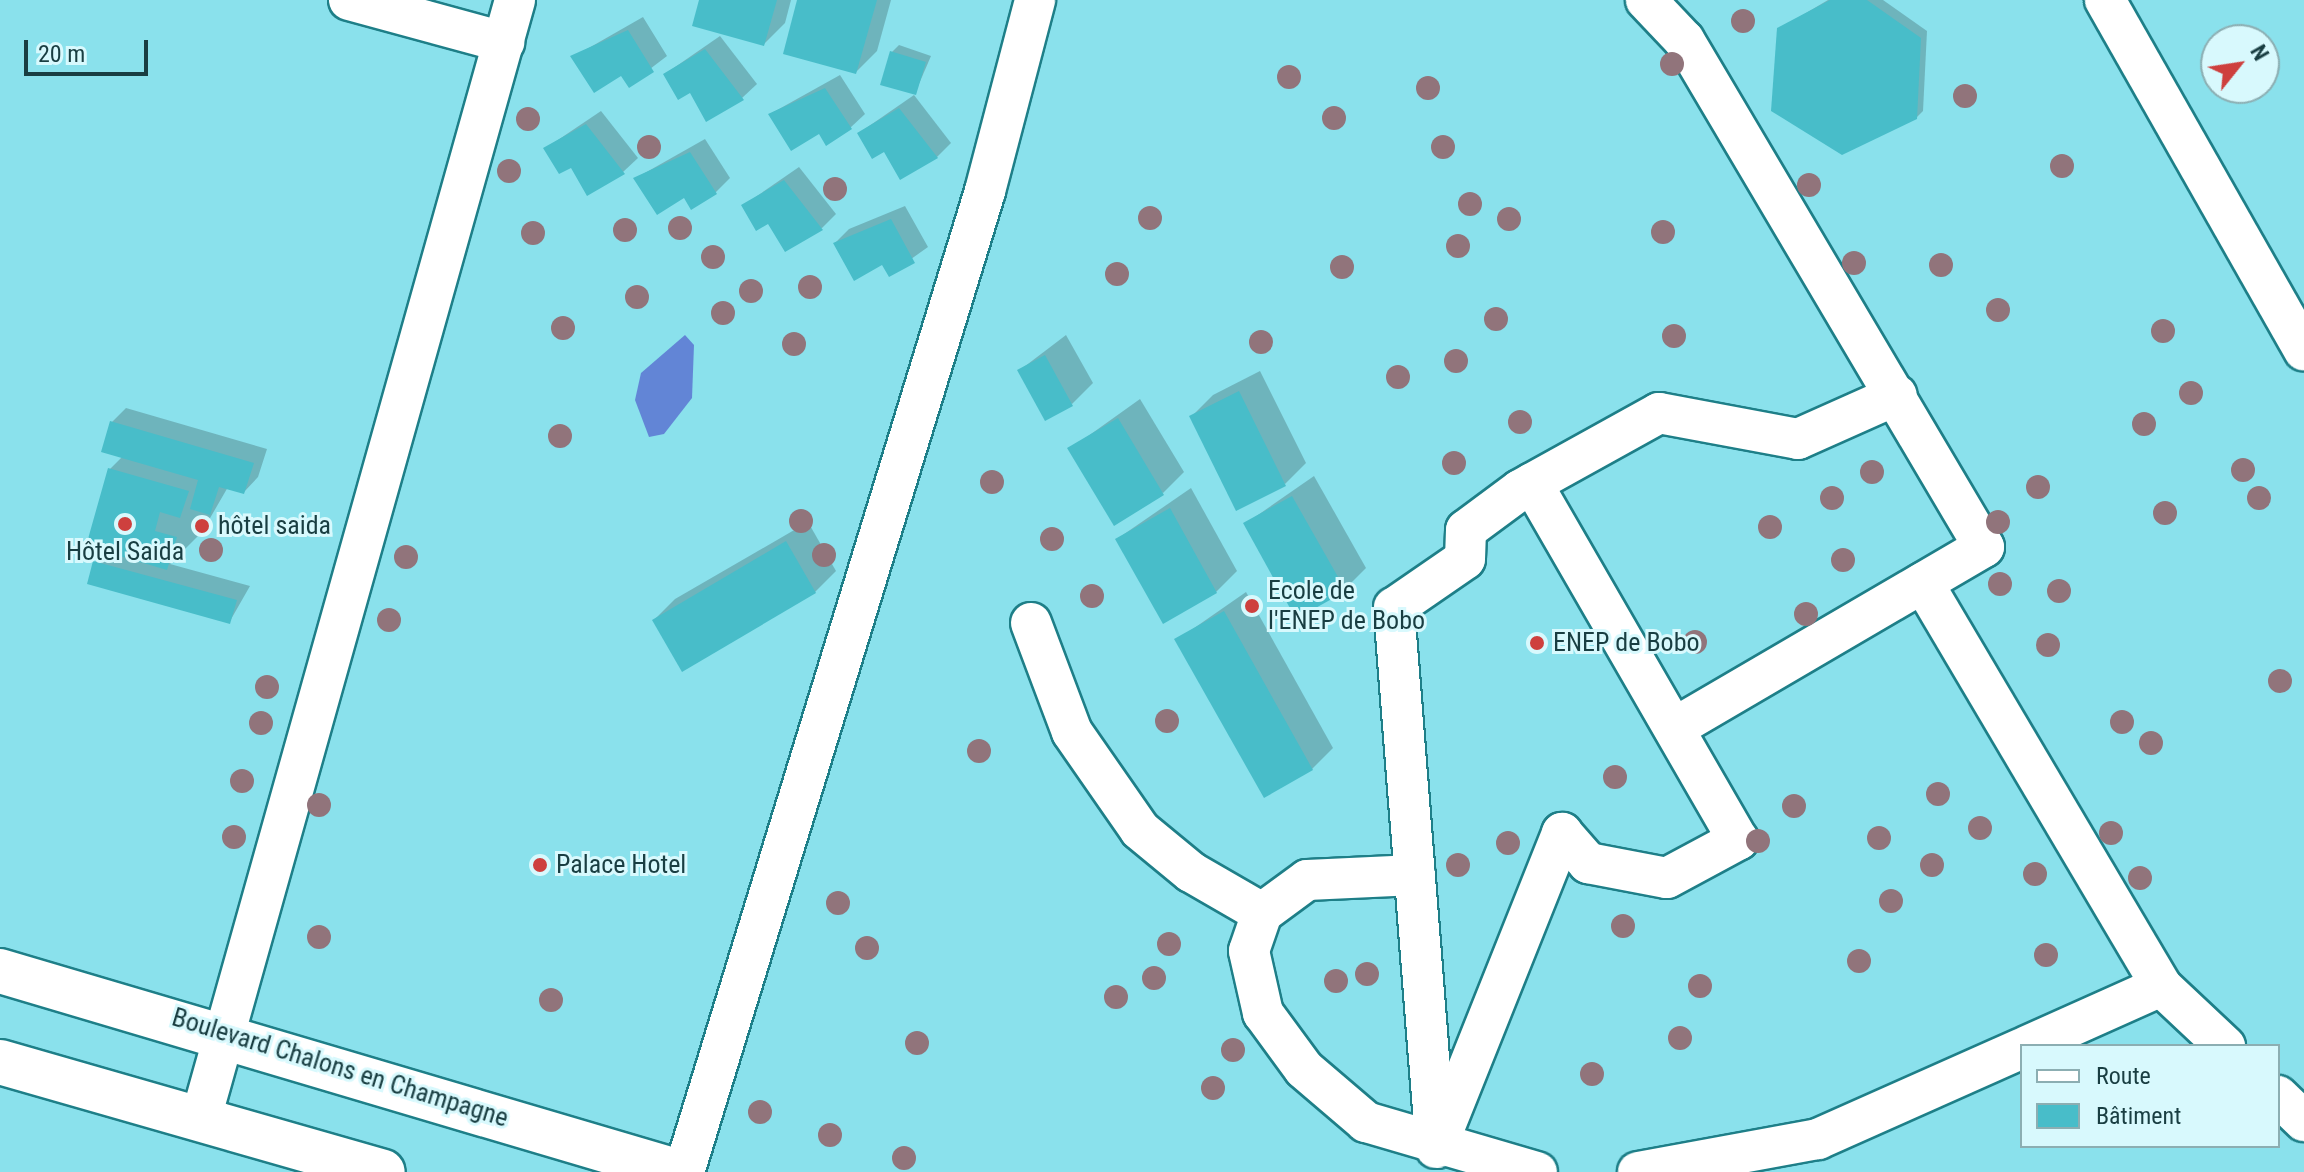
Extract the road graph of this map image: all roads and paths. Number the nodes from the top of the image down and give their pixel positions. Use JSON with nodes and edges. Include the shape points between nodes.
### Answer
{"nodes":[{"id":1,"x":349,"y":0,"type":"edge"},
{"id":2,"x":515,"y":0,"type":"edge"},
{"id":3,"x":1035,"y":0,"type":"edge"},
{"id":4,"x":1646,"y":0,"type":"edge"},
{"id":5,"x":2105,"y":0,"type":"edge"},
{"id":6,"x":504,"y":42,"type":"junction"},
{"id":7,"x":2304,"y":350,"type":"edge"},
{"id":8,"x":1897,"y":395,"type":"junction"},
{"id":9,"x":1532,"y":483,"type":"junction"},
{"id":10,"x":1923,"y":583,"type":"junction"},
{"id":11,"x":1031,"y":623,"type":"dead end"},
{"id":12,"x":1674,"y":728,"type":"junction"},
{"id":13,"x":1415,"y":875,"type":"junction"},
{"id":14,"x":1262,"y":913,"type":"junction"},
{"id":15,"x":0,"y":971,"type":"edge"},
{"id":16,"x":2161,"y":986,"type":"junction"},
{"id":17,"x":221,"y":1031,"type":"junction"},
{"id":18,"x":2032,"y":1044,"type":"edge"},
{"id":19,"x":2223,"y":1044,"type":"edge"},
{"id":20,"x":2020,"y":1049,"type":"edge"},
{"id":21,"x":0,"y":1062,"type":"edge"},
{"id":22,"x":2280,"y":1098,"type":"edge"},
{"id":23,"x":201,"y":1118,"type":"junction"},
{"id":24,"x":2304,"y":1121,"type":"edge"},
{"id":25,"x":1457,"y":1159,"type":"edge"},
{"id":26,"x":383,"y":1172,"type":"edge"},
{"id":27,"x":682,"y":1172,"type":"edge"},
{"id":28,"x":1537,"y":1172,"type":"edge"},
{"id":29,"x":1638,"y":1172,"type":"edge"}],
"edges":[{"from":1,"to":6,"type":"street"},
{"from":2,"to":6,"type":"street"},
{"from":3,"to":27,"type":"street","via":[[976,221]]},
{"from":4,"to":8,"type":"street","via":[[1684,40]]},
{"from":5,"to":7,"type":"street"},
{"from":6,"to":17,"type":"street"},
{"from":8,"to":9,"type":"street","via":[[1798,439],[1659,413]]},
{"from":8,"to":10,"type":"street","via":[[1984,547]]},
{"from":9,"to":12,"type":"street"},
{"from":9,"to":13,"type":"street","via":[[1466,530],[1465,559],[1394,608]]},
{"from":10,"to":12,"type":"street"},
{"from":10,"to":16,"type":"street"},
{"from":11,"to":14,"type":"street","via":[[1072,732],[1140,830],[1191,872]]},
{"from":12,"to":25,"type":"street","via":[[1738,840],[1667,878],[1588,863],[1562,833]]},
{"from":13,"to":14,"type":"street","via":[[1307,880]]},
{"from":13,"to":25,"type":"street"},
{"from":14,"to":25,"type":"street","via":[[1249,951],[1263,1013],[1304,1069],[1366,1122]]},
{"from":15,"to":17,"type":"main road","name":"Boulevard Chalons en Champagne"},
{"from":16,"to":18,"type":"street"},
{"from":16,"to":19,"type":"street"},
{"from":17,"to":23,"type":"street"},
{"from":17,"to":27,"type":"main road","name":"Boulevard Chalons en Champagne"},
{"from":20,"to":29,"type":"street","via":[[1818,1139]]},
{"from":21,"to":23,"type":"main road"},
{"from":22,"to":24,"type":"street"},
{"from":23,"to":26,"type":"main road"},
{"from":25,"to":28,"type":"street"}]}
